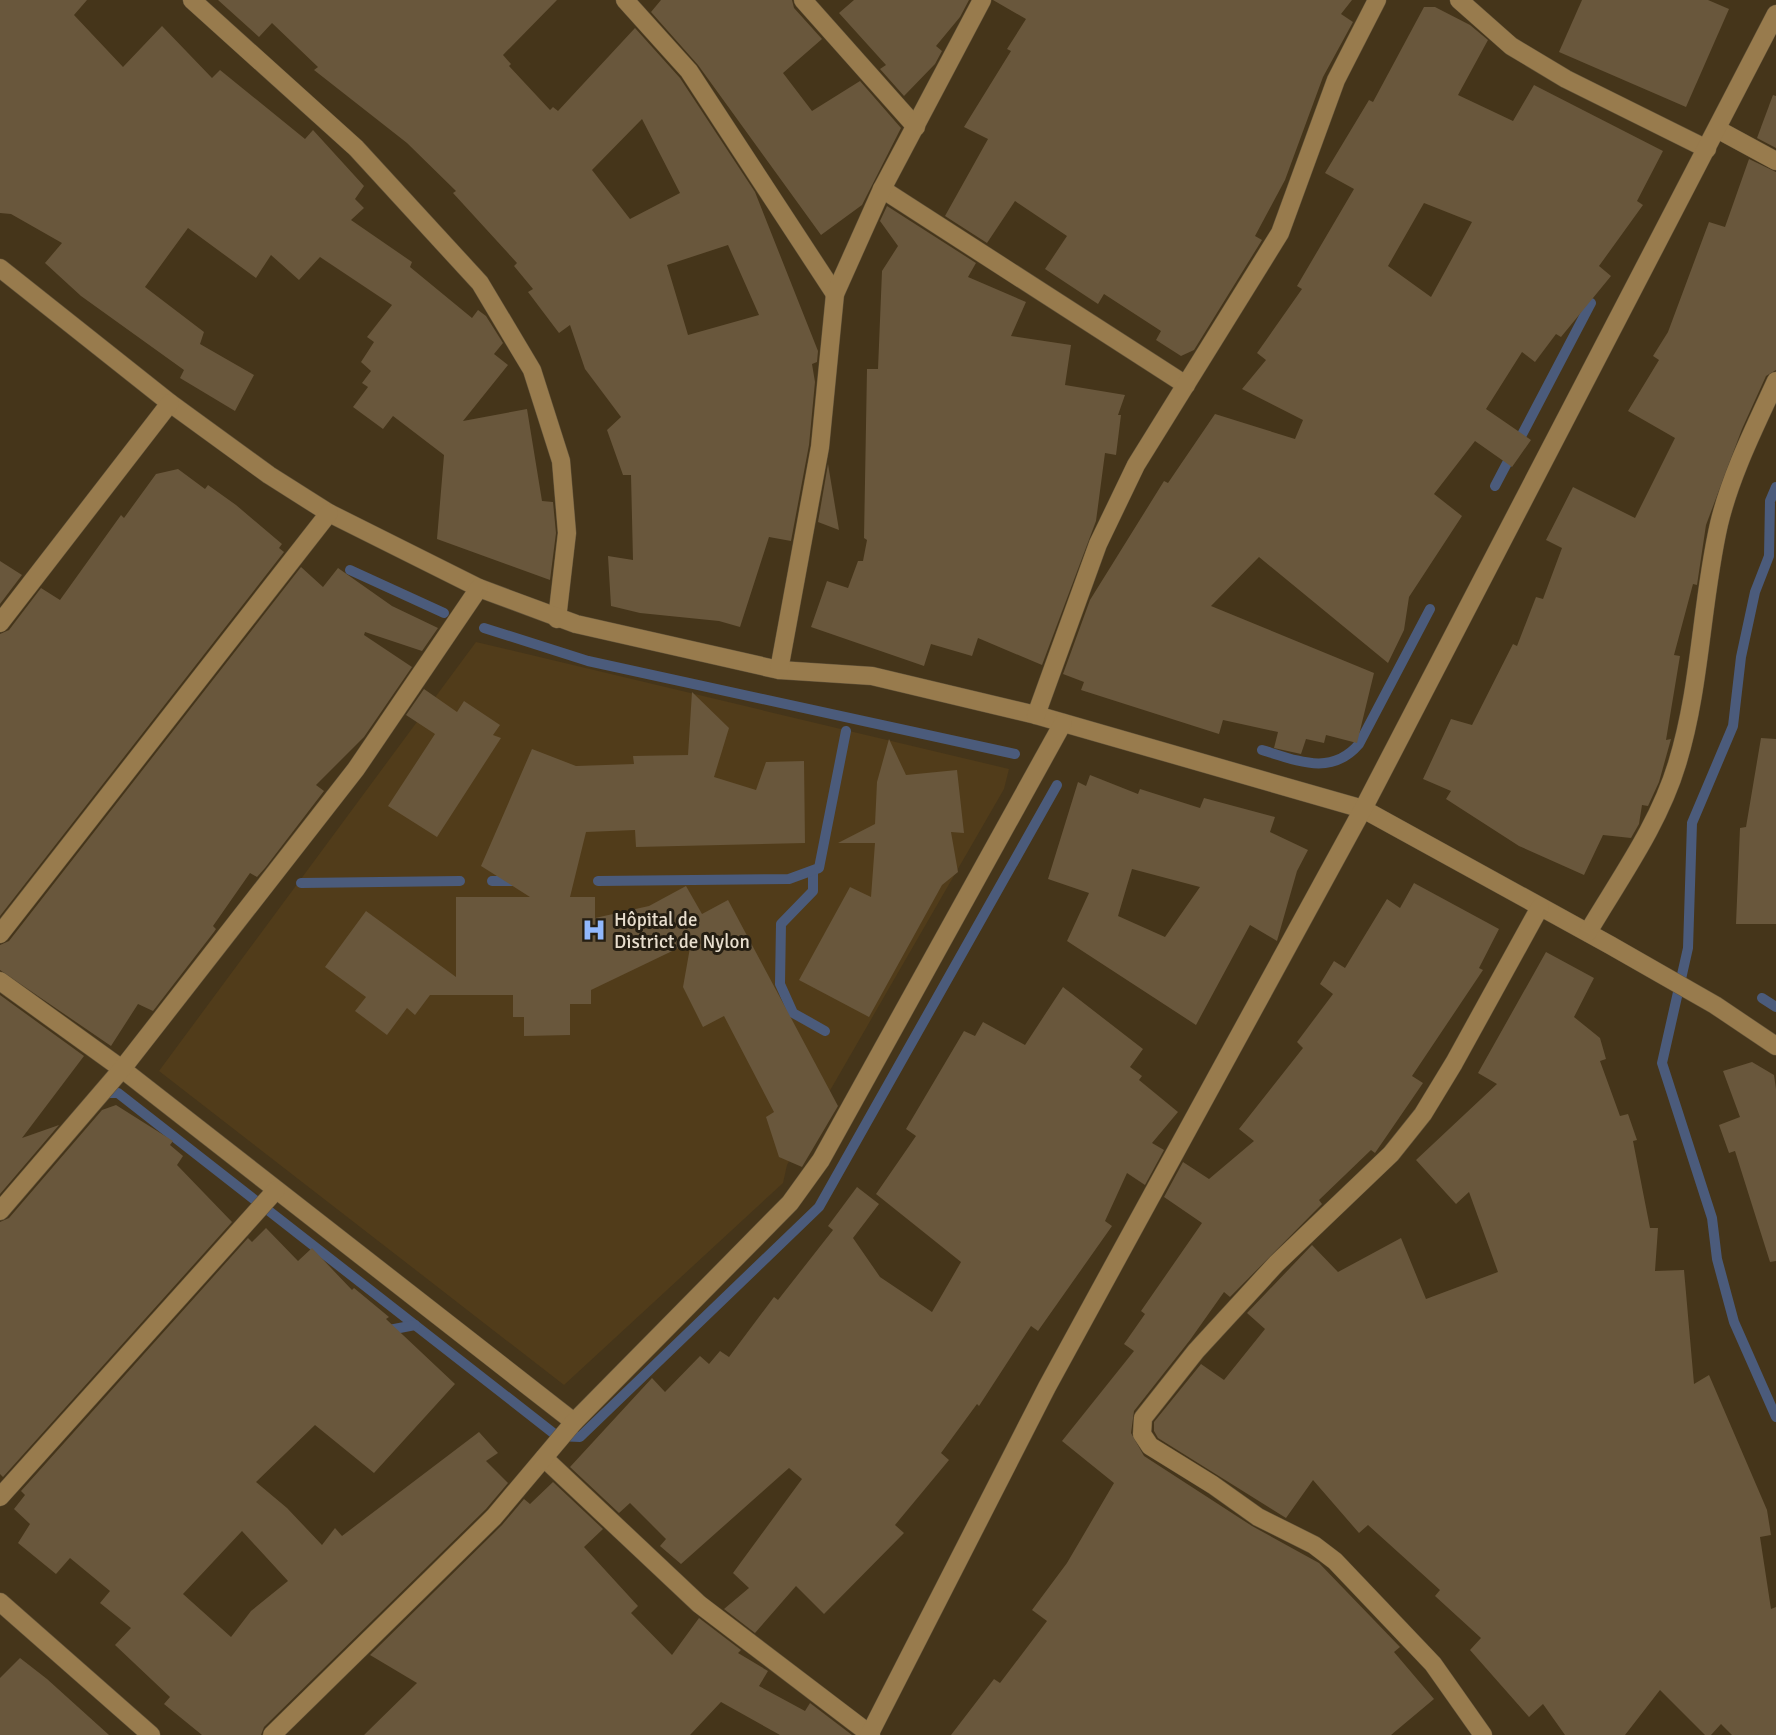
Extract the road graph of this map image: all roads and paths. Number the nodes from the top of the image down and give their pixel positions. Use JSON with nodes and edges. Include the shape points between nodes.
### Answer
{"nodes":[{"id":1,"x":193,"y":0,"type":"edge"},
{"id":2,"x":625,"y":0,"type":"edge"},
{"id":3,"x":803,"y":0,"type":"edge"},
{"id":4,"x":982,"y":0,"type":"edge"},
{"id":5,"x":1377,"y":0,"type":"edge"},
{"id":6,"x":1459,"y":0,"type":"edge"},
{"id":7,"x":1776,"y":14,"type":"edge"},
{"id":8,"x":916,"y":127,"type":"junction"},
{"id":9,"x":1717,"y":129,"type":"junction"},
{"id":10,"x":1707,"y":149,"type":"junction"},
{"id":11,"x":1776,"y":161,"type":"edge"},
{"id":12,"x":882,"y":190,"type":"junction"},
{"id":13,"x":0,"y":268,"type":"edge"},
{"id":14,"x":835,"y":294,"type":"junction"},
{"id":15,"x":1776,"y":381,"type":"edge"},
{"id":16,"x":1186,"y":385,"type":"junction"},
{"id":17,"x":170,"y":403,"type":"junction"},
{"id":18,"x":329,"y":513,"type":"junction"},
{"id":19,"x":479,"y":588,"type":"junction"},
{"id":20,"x":557,"y":619,"type":"junction"},
{"id":21,"x":0,"y":622,"type":"edge"},
{"id":22,"x":779,"y":670,"type":"junction"},
{"id":23,"x":1036,"y":715,"type":"junction"},
{"id":24,"x":1063,"y":723,"type":"junction"},
{"id":25,"x":1363,"y":808,"type":"junction"},
{"id":26,"x":1539,"y":907,"type":"junction"},
{"id":27,"x":1588,"y":932,"type":"junction"},
{"id":28,"x":0,"y":933,"type":"edge"},
{"id":29,"x":0,"y":981,"type":"edge"},
{"id":30,"x":1776,"y":1046,"type":"edge"},
{"id":31,"x":122,"y":1069,"type":"junction"},
{"id":32,"x":276,"y":1190,"type":"junction"},
{"id":33,"x":0,"y":1211,"type":"edge"},
{"id":34,"x":574,"y":1422,"type":"junction"},
{"id":35,"x":544,"y":1458,"type":"junction"},
{"id":36,"x":0,"y":1497,"type":"edge"},
{"id":37,"x":0,"y":1602,"type":"edge"},
{"id":38,"x":151,"y":1735,"type":"edge"},
{"id":39,"x":272,"y":1735,"type":"edge"},
{"id":40,"x":870,"y":1735,"type":"edge"},
{"id":41,"x":1483,"y":1735,"type":"edge"}],
"edges":[{"from":1,"to":20,"type":"street","via":[[356,148],[480,284],[533,370],[561,461],[567,533]]},
{"from":2,"to":14,"type":"street","via":[[689,71]]},
{"from":3,"to":8,"type":"street"},
{"from":4,"to":8,"type":"street"},
{"from":5,"to":16,"type":"street","via":[[1336,80],[1280,233]]},
{"from":6,"to":10,"type":"street","via":[[1511,46],[1566,79]]},
{"from":7,"to":9,"type":"street"},
{"from":8,"to":12,"type":"street"},
{"from":9,"to":10,"type":"street"},
{"from":9,"to":11,"type":"street"},
{"from":10,"to":25,"type":"street"},
{"from":12,"to":14,"type":"street"},
{"from":12,"to":16,"type":"street"},
{"from":13,"to":17,"type":"street"},
{"from":14,"to":22,"type":"street","via":[[820,447]]},
{"from":15,"to":27,"type":"street","via":[[1741,456],[1719,523],[1677,764],[1659,809]]},
{"from":16,"to":23,"type":"street","via":[[1136,465],[1098,544]]},
{"from":17,"to":18,"type":"street"},
{"from":17,"to":21,"type":"street"},
{"from":18,"to":19,"type":"street"},
{"from":18,"to":28,"type":"street"},
{"from":19,"to":20,"type":"street"},
{"from":19,"to":31,"type":"street","via":[[356,769]]},
{"from":20,"to":22,"type":"street"},
{"from":22,"to":23,"type":"street","via":[[872,676]]},
{"from":23,"to":24,"type":"street"},
{"from":24,"to":25,"type":"street"},
{"from":24,"to":34,"type":"street","via":[[821,1160],[790,1203]]},
{"from":25,"to":26,"type":"street"},
{"from":25,"to":40,"type":"street","via":[[1047,1388]]},
{"from":26,"to":27,"type":"street"},
{"from":26,"to":41,"type":"street","via":[[1423,1114],[1391,1154],[1276,1264],[1143,1418],[1142,1434],[1150,1446],[1335,1562],[1433,1664]]},
{"from":27,"to":30,"type":"street"},
{"from":29,"to":31,"type":"street"},
{"from":31,"to":32,"type":"street"},
{"from":31,"to":33,"type":"street"},
{"from":32,"to":34,"type":"street"},
{"from":32,"to":36,"type":"street"},
{"from":34,"to":35,"type":"street"},
{"from":35,"to":39,"type":"street","via":[[494,1517]]},
{"from":35,"to":40,"type":"street","via":[[699,1604]]},
{"from":37,"to":38,"type":"street"}]}
